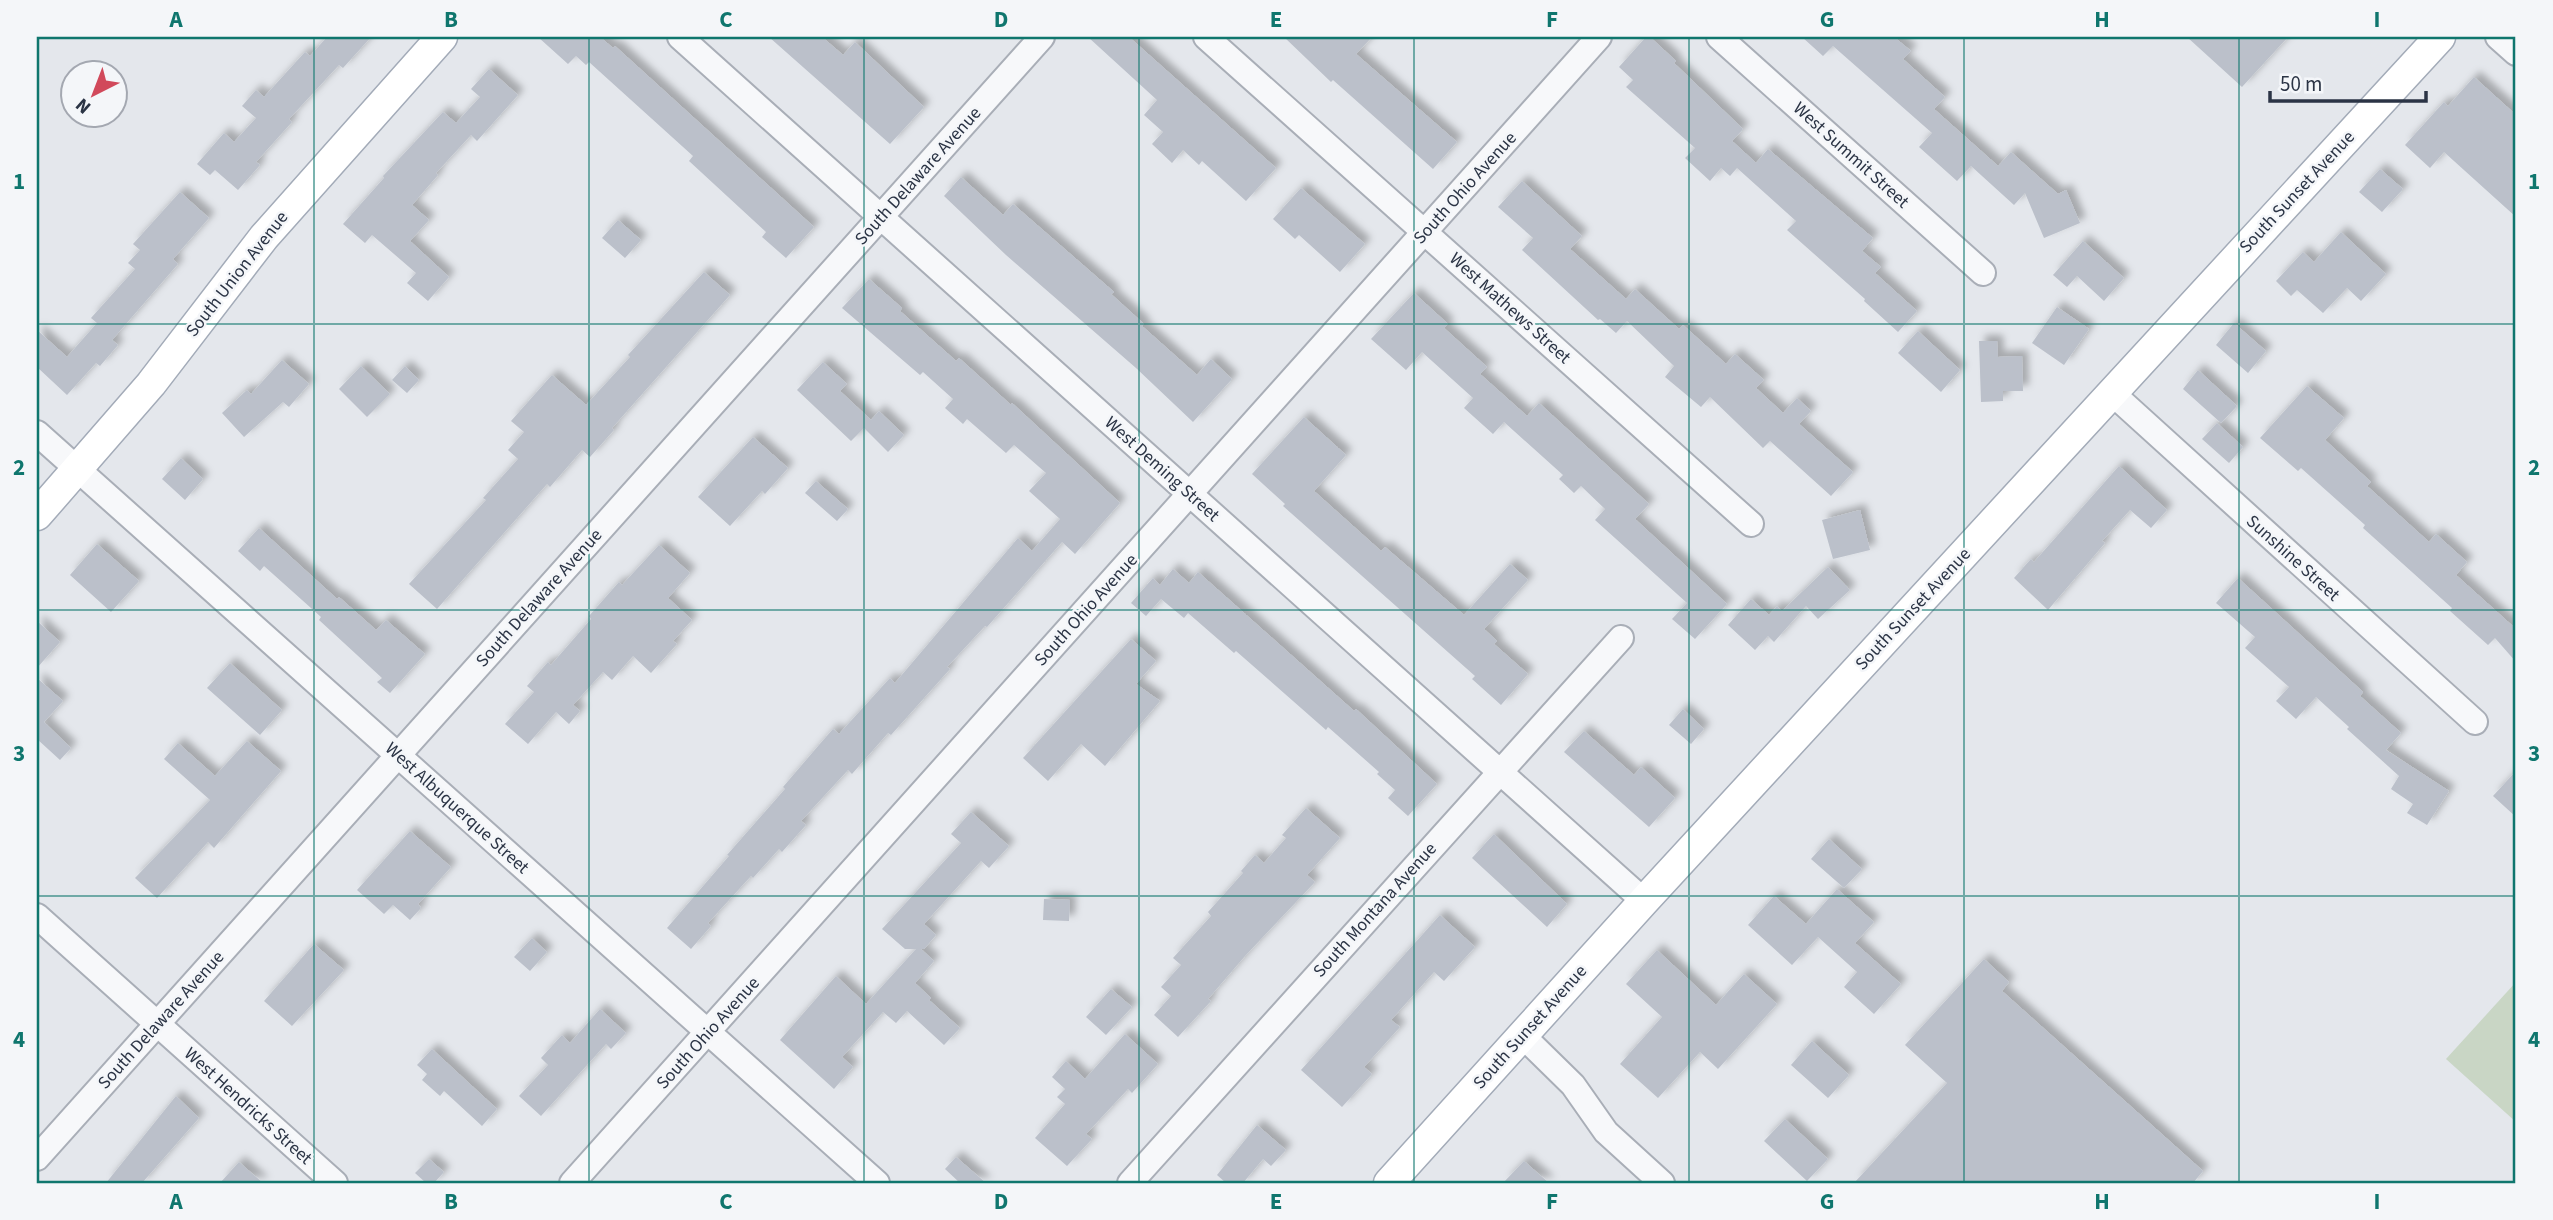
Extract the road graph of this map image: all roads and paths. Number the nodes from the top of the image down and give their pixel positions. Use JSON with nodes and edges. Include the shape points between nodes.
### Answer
{"nodes":[{"id":1,"x":442,"y":37,"type":"edge"},
{"id":2,"x":680,"y":37,"type":"edge"},
{"id":3,"x":1042,"y":37,"type":"edge"},
{"id":4,"x":1206,"y":37,"type":"edge"},
{"id":5,"x":1599,"y":37,"type":"edge"},
{"id":6,"x":1719,"y":37,"type":"edge"},
{"id":7,"x":2440,"y":37,"type":"edge"},
{"id":8,"x":2498,"y":37,"type":"edge"},
{"id":9,"x":2516,"y":54,"type":"edge"},
{"id":10,"x":881,"y":218,"type":"junction"},
{"id":11,"x":1425,"y":233,"type":"junction"},
{"id":12,"x":1983,"y":273,"type":"dead end"},
{"id":13,"x":2112,"y":393,"type":"junction"},
{"id":14,"x":37,"y":433,"type":"edge"},
{"id":15,"x":77,"y":469,"type":"junction"},
{"id":16,"x":1190,"y":494,"type":"junction"},
{"id":17,"x":37,"y":515,"type":"edge"},
{"id":18,"x":1751,"y":524,"type":"dead end"},
{"id":19,"x":1621,"y":638,"type":"dead end"},
{"id":20,"x":2475,"y":722,"type":"dead end"},
{"id":21,"x":398,"y":755,"type":"junction"},
{"id":22,"x":1500,"y":771,"type":"junction"},
{"id":23,"x":1644,"y":901,"type":"junction"},
{"id":24,"x":37,"y":916,"type":"edge"},
{"id":25,"x":158,"y":1024,"type":"junction"},
{"id":26,"x":708,"y":1032,"type":"junction"},
{"id":27,"x":1522,"y":1035,"type":"junction"},
{"id":28,"x":37,"y":1158,"type":"edge"},
{"id":29,"x":335,"y":1183,"type":"edge"},
{"id":30,"x":572,"y":1183,"type":"edge"},
{"id":31,"x":877,"y":1183,"type":"edge"},
{"id":32,"x":1129,"y":1183,"type":"edge"},
{"id":33,"x":1389,"y":1183,"type":"edge"},
{"id":34,"x":1662,"y":1183,"type":"edge"}],
"edges":[{"from":1,"to":15,"type":"main road","name":"South Union Avenue","via":[[264,237],[151,384]]},
{"from":2,"to":10,"type":"street","name":"West Deming Street"},
{"from":3,"to":10,"type":"street","name":"South Delaware Avenue"},
{"from":4,"to":11,"type":"street","name":"West Mathews Street"},
{"from":5,"to":11,"type":"street","name":"South Ohio Avenue"},
{"from":6,"to":12,"type":"street","name":"West Summit Street"},
{"from":7,"to":13,"type":"main road","name":"South Sunset Avenue"},
{"from":8,"to":9,"type":"street"},
{"from":10,"to":16,"type":"street","name":"West Deming Street"},
{"from":10,"to":21,"type":"street","name":"South Delaware Avenue"},
{"from":11,"to":16,"type":"street","name":"South Ohio Avenue"},
{"from":11,"to":18,"type":"street","name":"West Mathews Street"},
{"from":13,"to":20,"type":"street","name":"Sunshine Street"},
{"from":13,"to":23,"type":"main road","name":"South Sunset Avenue"},
{"from":14,"to":15,"type":"street","name":"West Albuquerque Street"},
{"from":15,"to":17,"type":"main road","name":"South Union Avenue"},
{"from":15,"to":21,"type":"street","name":"West Albuquerque Street"},
{"from":16,"to":22,"type":"street","name":"West Deming Street"},
{"from":16,"to":26,"type":"street","name":"South Ohio Avenue"},
{"from":19,"to":22,"type":"street","name":"South Montana Avenue"},
{"from":21,"to":25,"type":"street","name":"South Delaware Avenue"},
{"from":21,"to":26,"type":"street","name":"West Albuquerque Street"},
{"from":22,"to":23,"type":"street","name":"West Deming Street"},
{"from":22,"to":32,"type":"street","name":"South Montana Avenue"},
{"from":23,"to":27,"type":"main road","name":"South Sunset Avenue"},
{"from":24,"to":25,"type":"street","name":"West Hendricks Street"},
{"from":25,"to":28,"type":"street","name":"South Delaware Avenue"},
{"from":25,"to":29,"type":"street","name":"West Hendricks Street"},
{"from":26,"to":30,"type":"street","name":"South Ohio Avenue"},
{"from":26,"to":31,"type":"street","name":"West Albuquerque Street"},
{"from":27,"to":33,"type":"main road","name":"South Sunset Avenue"},
{"from":27,"to":34,"type":"street","via":[[1573,1085],[1606,1132]]}]}
